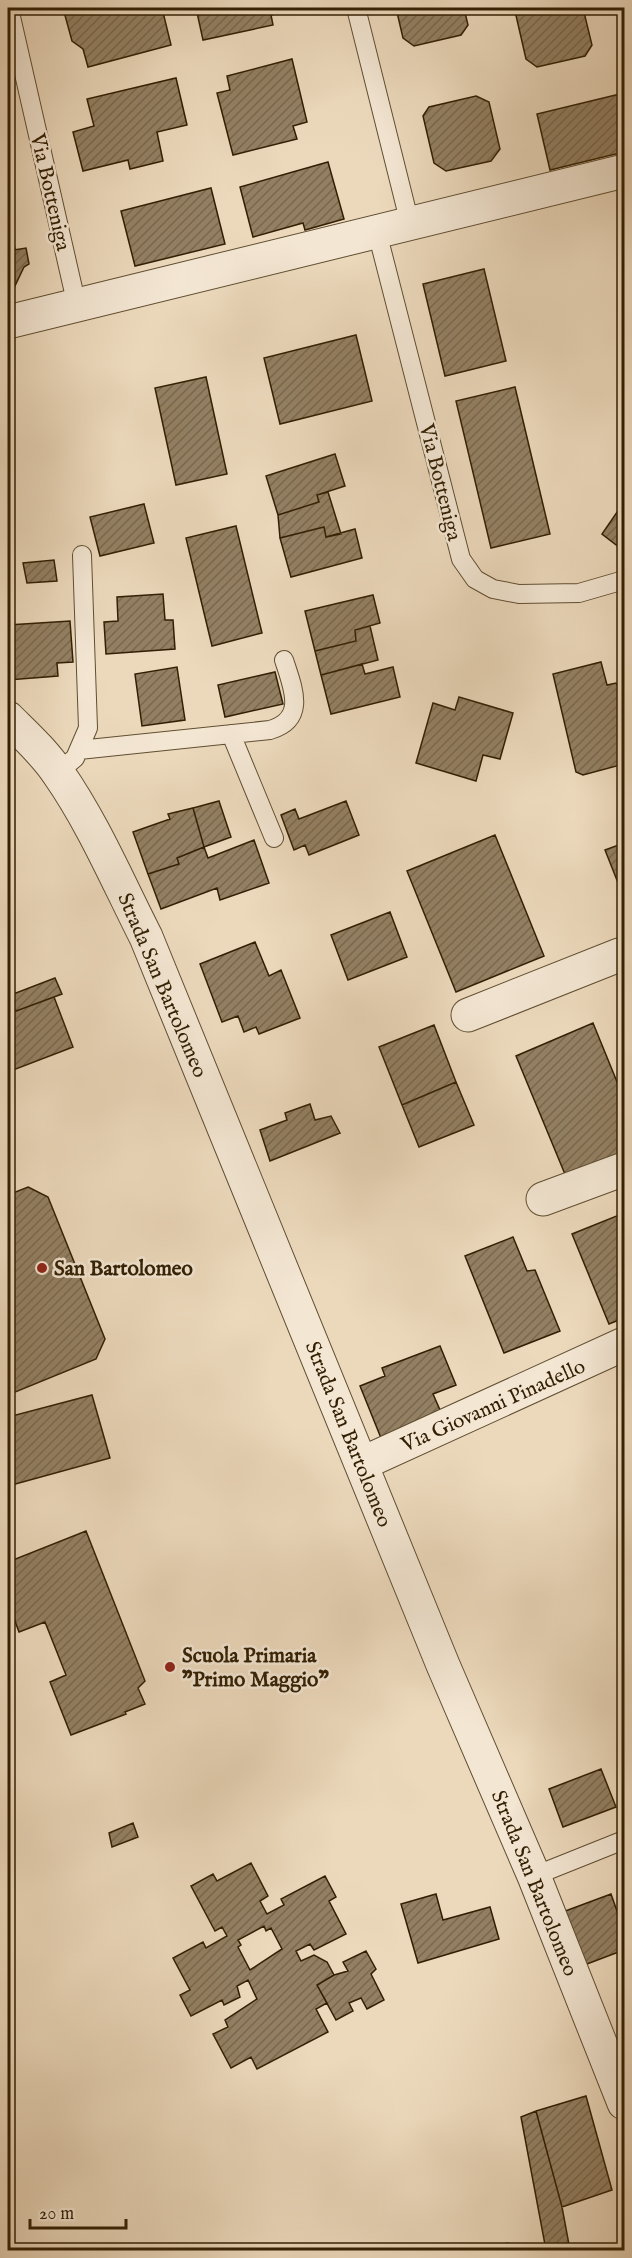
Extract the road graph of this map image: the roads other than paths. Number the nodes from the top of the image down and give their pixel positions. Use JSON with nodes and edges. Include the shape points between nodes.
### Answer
{"nodes":[{"id":1,"x":9,"y":8,"type":"edge"},
{"id":2,"x":356,"y":8,"type":"edge"},
{"id":3,"x":624,"y":171,"type":"edge"},
{"id":4,"x":410,"y":224,"type":"junction"},
{"id":5,"x":377,"y":232,"type":"junction"},
{"id":6,"x":78,"y":306,"type":"junction"},
{"id":7,"x":8,"y":322,"type":"edge"},
{"id":8,"x":81,"y":555,"type":"dead end"},
{"id":9,"x":624,"y":580,"type":"edge"},
{"id":10,"x":284,"y":660,"type":"dead end"},
{"id":11,"x":8,"y":718,"type":"edge"},
{"id":12,"x":231,"y":734,"type":"junction"},
{"id":13,"x":69,"y":761,"type":"junction"},
{"id":14,"x":274,"y":838,"type":"dead end"},
{"id":15,"x":623,"y":959,"type":"edge"},
{"id":16,"x":468,"y":1015,"type":"dead end"},
{"id":17,"x":624,"y":1168,"type":"edge"},
{"id":18,"x":543,"y":1199,"type":"dead end"},
{"id":19,"x":624,"y":1344,"type":"edge"},
{"id":20,"x":361,"y":1464,"type":"junction"},
{"id":21,"x":624,"y":1840,"type":"edge"},
{"id":22,"x":534,"y":1876,"type":"junction"},
{"id":23,"x":624,"y":2103,"type":"edge"}],
"edges":[{"from":1,"to":6,"type":"lane","name":"Via Botteniga"},
{"from":2,"to":4,"type":"lane"},
{"from":3,"to":4,"type":"street"},
{"from":4,"to":5,"type":"street"},
{"from":5,"to":6,"type":"street"},
{"from":5,"to":9,"type":"lane","name":"Via Botteniga","via":[[461,560],[475,579],[493,589],[519,594],[579,593]]},
{"from":6,"to":7,"type":"street"},
{"from":8,"to":13,"type":"lane","via":[[89,713],[88,728]]},
{"from":10,"to":12,"type":"lane","via":[[293,690],[292,716],[285,725]]},
{"from":11,"to":13,"type":"street","name":"Strada San Bartolomeo","via":[[37,746]]},
{"from":12,"to":13,"type":"lane"},
{"from":12,"to":14,"type":"lane"},
{"from":13,"to":20,"type":"street","name":"Strada San Bartolomeo","via":[[98,840],[146,937]]},
{"from":15,"to":16,"type":"street"},
{"from":17,"to":18,"type":"street"},
{"from":19,"to":20,"type":"street","name":"Via Giovanni Pinadello"},
{"from":20,"to":22,"type":"street","name":"Strada San Bartolomeo"},
{"from":21,"to":22,"type":"lane"},
{"from":22,"to":23,"type":"street","name":"Strada San Bartolomeo"}]}
